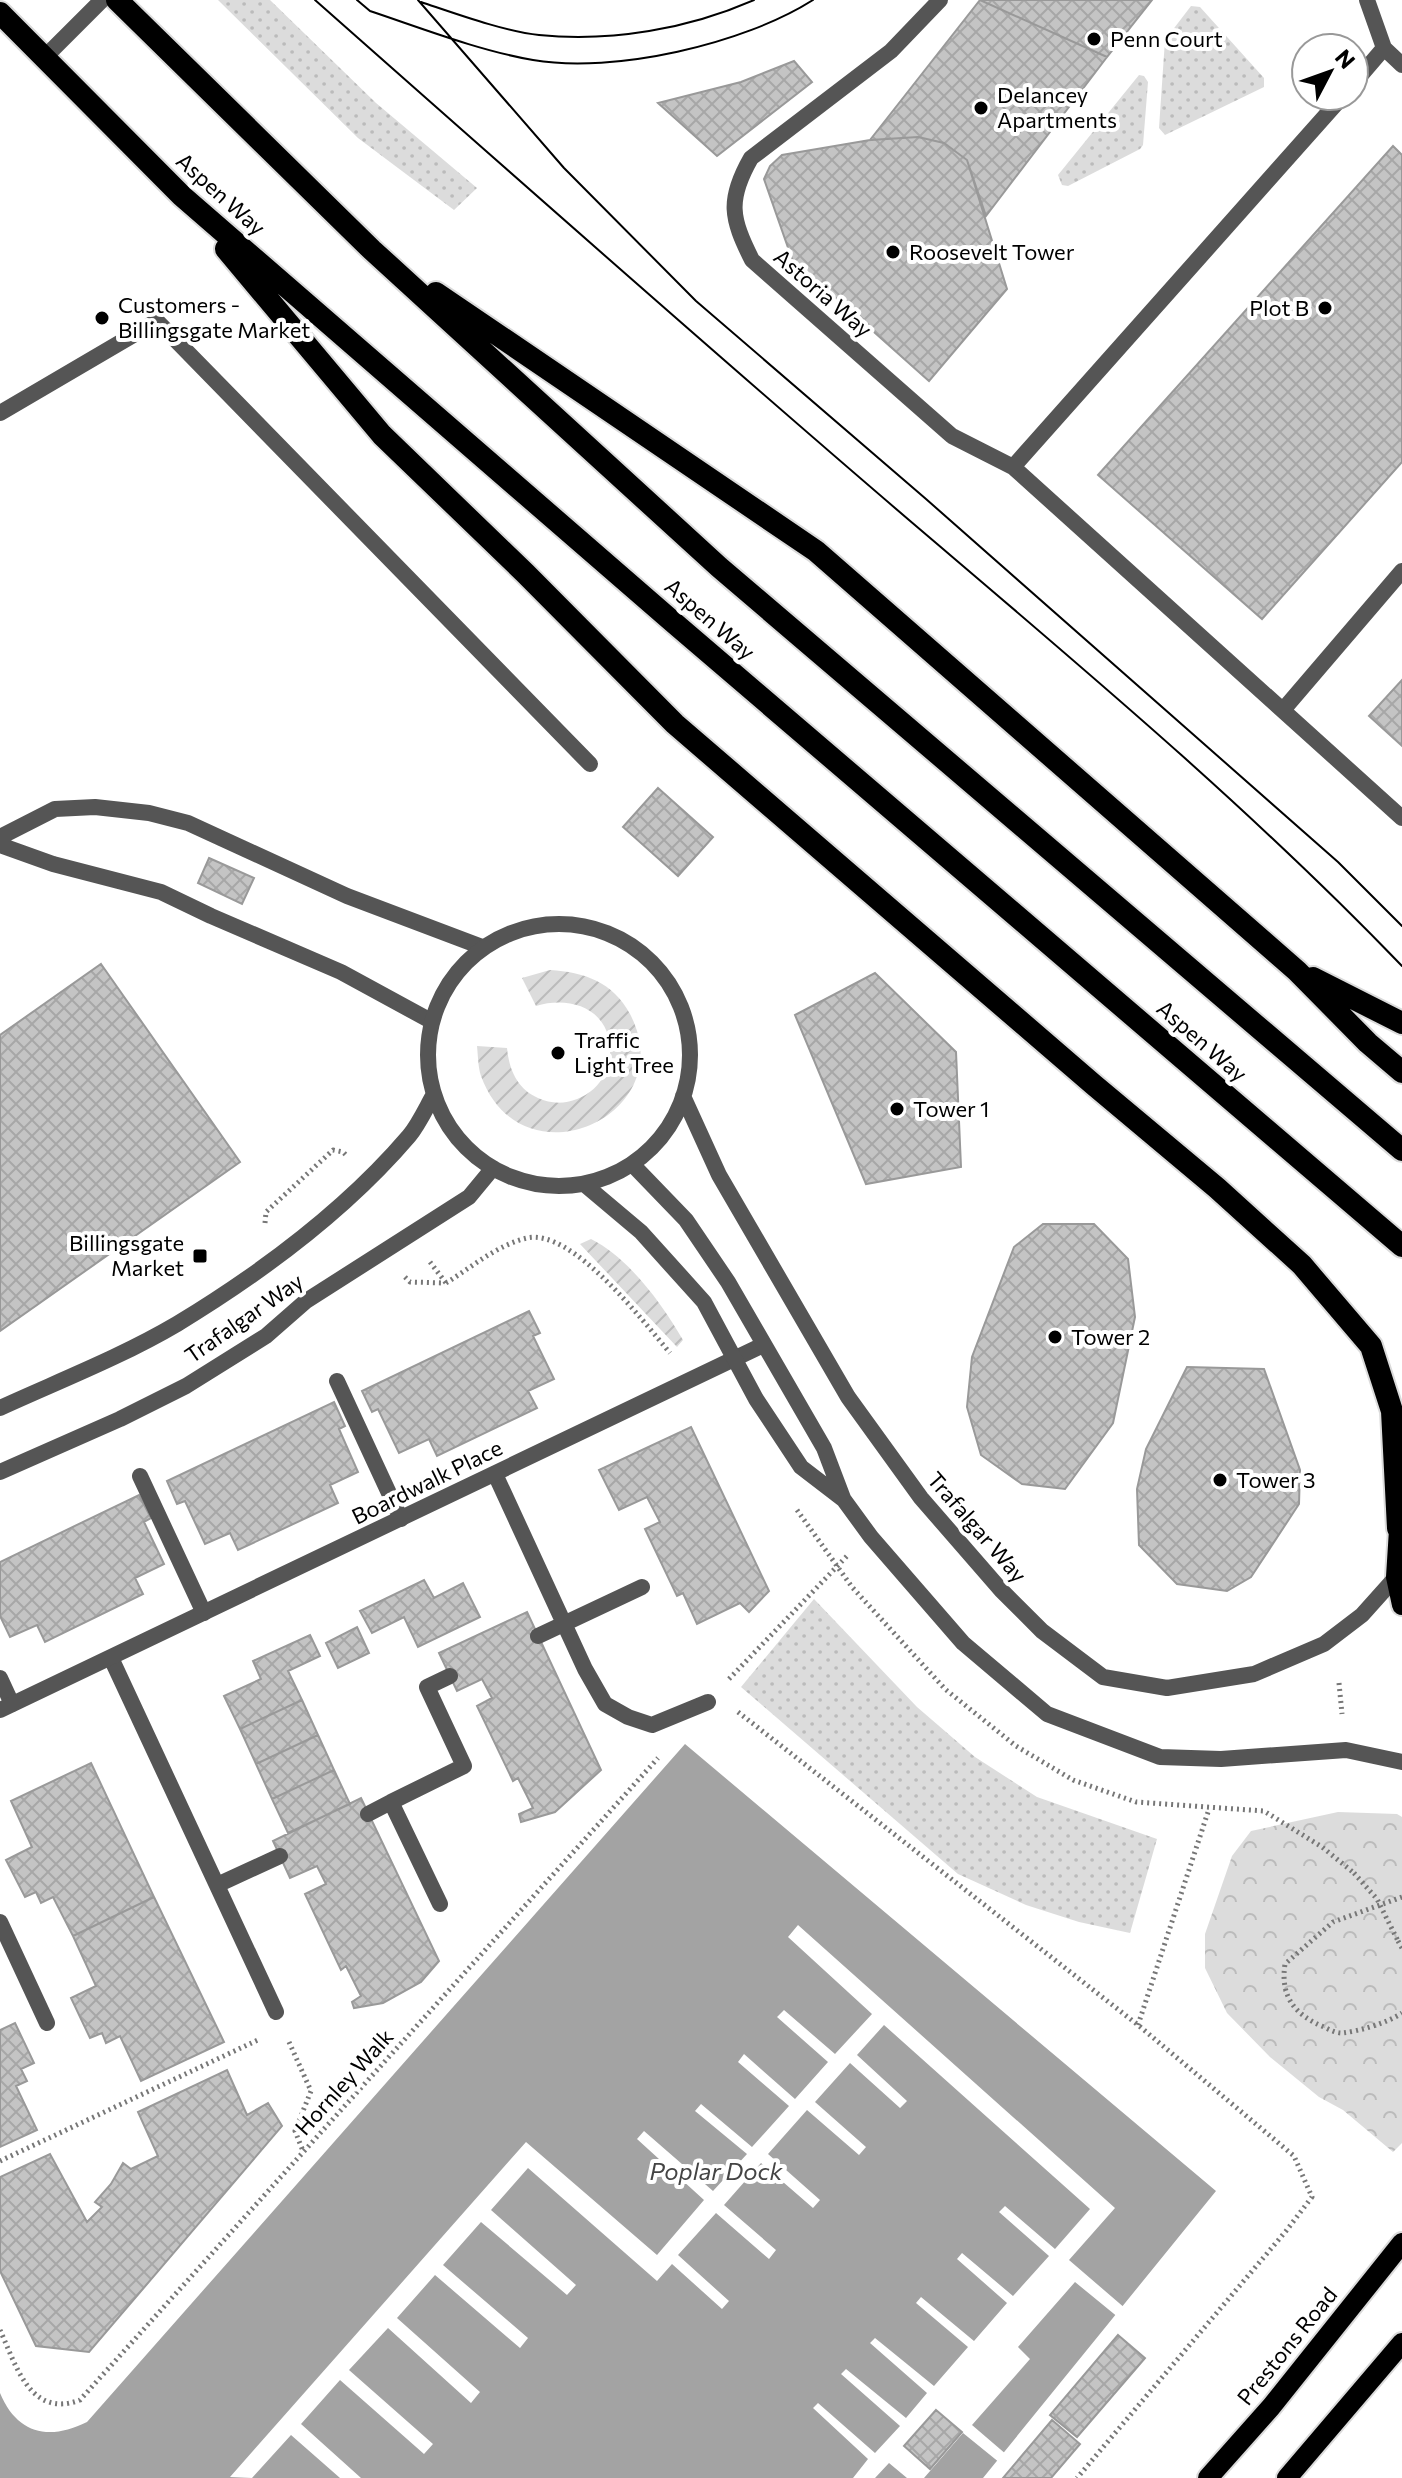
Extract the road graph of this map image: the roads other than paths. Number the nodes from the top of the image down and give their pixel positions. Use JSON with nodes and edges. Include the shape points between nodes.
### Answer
{"nodes":[{"id":1,"x":102,"y":0,"type":"edge"},
{"id":2,"x":117,"y":0,"type":"edge"},
{"id":3,"x":940,"y":0,"type":"edge"},
{"id":4,"x":1367,"y":0,"type":"edge"},
{"id":5,"x":0,"y":13,"type":"edge"},
{"id":6,"x":1384,"y":48,"type":"junction"},
{"id":7,"x":44,"y":58,"type":"junction"},
{"id":8,"x":1370,"y":64,"type":"edge"},
{"id":9,"x":1402,"y":65,"type":"edge"},
{"id":10,"x":1329,"y":112,"type":"edge"},
{"id":11,"x":182,"y":196,"type":"junction"},
{"id":12,"x":372,"y":250,"type":"junction"},
{"id":13,"x":0,"y":413,"type":"edge"},
{"id":14,"x":1013,"y":467,"type":"junction"},
{"id":15,"x":1402,"y":571,"type":"edge"},
{"id":16,"x":1283,"y":710,"type":"junction"},
{"id":17,"x":590,"y":764,"type":"dead end"},
{"id":18,"x":1402,"y":818,"type":"edge"},
{"id":19,"x":0,"y":837,"type":"edge"},
{"id":20,"x":0,"y":845,"type":"edge"},
{"id":21,"x":482,"y":947,"type":"junction"},
{"id":22,"x":1297,"y":971,"type":"junction"},
{"id":23,"x":431,"y":1021,"type":"junction"},
{"id":24,"x":1402,"y":1023,"type":"edge"},
{"id":25,"x":1402,"y":1072,"type":"edge"},
{"id":26,"x":434,"y":1094,"type":"junction"},
{"id":27,"x":683,"y":1096,"type":"junction"},
{"id":28,"x":1402,"y":1150,"type":"edge"},
{"id":29,"x":632,"y":1164,"type":"junction"},
{"id":30,"x":493,"y":1168,"type":"junction"},
{"id":31,"x":584,"y":1184,"type":"junction"},
{"id":32,"x":1394,"y":1239,"type":"edge"},
{"id":33,"x":763,"y":1345,"type":"junction"},
{"id":34,"x":734,"y":1359,"type":"junction"},
{"id":35,"x":337,"y":1381,"type":"dead end"},
{"id":36,"x":0,"y":1408,"type":"edge"},
{"id":37,"x":0,"y":1472,"type":"edge"},
{"id":38,"x":495,"y":1474,"type":"junction"},
{"id":39,"x":140,"y":1476,"type":"dead end"},
{"id":40,"x":844,"y":1500,"type":"junction"},
{"id":41,"x":1402,"y":1503,"type":"edge"},
{"id":42,"x":401,"y":1519,"type":"junction"},
{"id":43,"x":1398,"y":1528,"type":"junction"},
{"id":44,"x":1396,"y":1577,"type":"junction"},
{"id":45,"x":642,"y":1587,"type":"dead end"},
{"id":46,"x":1402,"y":1605,"type":"edge"},
{"id":47,"x":204,"y":1613,"type":"junction"},
{"id":48,"x":564,"y":1623,"type":"junction"},
{"id":49,"x":538,"y":1636,"type":"dead end"},
{"id":50,"x":111,"y":1658,"type":"junction"},
{"id":51,"x":450,"y":1676,"type":"dead end"},
{"id":52,"x":0,"y":1678,"type":"edge"},
{"id":53,"x":711,"y":1698,"type":"road end"},
{"id":54,"x":6,"y":1707,"type":"edge"},
{"id":55,"x":1402,"y":1762,"type":"edge"},
{"id":56,"x":391,"y":1802,"type":"junction"},
{"id":57,"x":368,"y":1814,"type":"dead end"},
{"id":58,"x":280,"y":1856,"type":"dead end"},
{"id":59,"x":217,"y":1885,"type":"junction"},
{"id":60,"x":440,"y":1904,"type":"dead end"},
{"id":61,"x":0,"y":1922,"type":"edge"},
{"id":62,"x":276,"y":2012,"type":"road end"},
{"id":63,"x":47,"y":2023,"type":"dead end"},
{"id":64,"x":1402,"y":2243,"type":"edge"},
{"id":65,"x":1402,"y":2343,"type":"edge"},
{"id":66,"x":1208,"y":2478,"type":"edge"},
{"id":67,"x":1287,"y":2478,"type":"edge"}],
"edges":[{"from":1,"to":7,"type":"street"},
{"from":2,"to":12,"type":"highway","name":"Aspen Way"},
{"from":3,"to":14,"type":"street","name":"Astoria Way","via":[[891,51],[751,158],[739,180],[734,207],[752,260],[952,436]]},
{"from":4,"to":6,"type":"street"},
{"from":5,"to":7,"type":"highway","name":"Aspen Way"},
{"from":6,"to":8,"type":"street"},
{"from":6,"to":9,"type":"street"},
{"from":7,"to":11,"type":"highway","name":"Aspen Way"},
{"from":10,"to":14,"type":"street"},
{"from":11,"to":32,"type":"highway","name":"Aspen Way"},
{"from":11,"to":43,"type":"highway","via":[[382,435],[675,724],[1302,1265],[1371,1346],[1392,1411]]},
{"from":12,"to":22,"type":"highway","via":[[816,551]]},
{"from":12,"to":28,"type":"highway","name":"Aspen Way","via":[[719,567]]},
{"from":13,"to":17,"type":"street","via":[[157,321]]},
{"from":14,"to":16,"type":"street","name":"Astoria Way"},
{"from":15,"to":16,"type":"street"},
{"from":16,"to":18,"type":"street","name":"Astoria Way"},
{"from":19,"to":21,"type":"street","via":[[55,809],[149,813],[188,823],[347,896]]},
{"from":20,"to":23,"type":"street","via":[[161,892],[341,972]]},
{"from":21,"to":23,"type":"street","via":[[450,980]]},
{"from":21,"to":27,"type":"street","via":[[511,932],[564,923],[606,932],[635,947],[677,998],[688,1030],[690,1064]]},
{"from":22,"to":24,"type":"highway"},
{"from":22,"to":25,"type":"highway"},
{"from":23,"to":26,"type":"street","via":[[427,1058]]},
{"from":26,"to":30,"type":"street","via":[[456,1137]]},
{"from":26,"to":36,"type":"street","name":"Trafalgar Way","via":[[411,1134],[380,1167],[277,1257],[175,1325]]},
{"from":27,"to":29,"type":"street","via":[[672,1123]]},
{"from":27,"to":44,"type":"street","name":"Trafalgar Way","via":[[719,1175],[816,1343],[921,1498],[1042,1631],[1103,1677],[1167,1688],[1254,1674],[1324,1644],[1362,1615]]},
{"from":29,"to":31,"type":"street"},
{"from":29,"to":33,"type":"street","via":[[686,1220]]},
{"from":30,"to":31,"type":"street","via":[[537,1184]]},
{"from":30,"to":37,"type":"street","name":"Trafalgar Way","via":[[469,1197],[306,1301],[266,1336],[186,1386]]},
{"from":31,"to":34,"type":"street","via":[[641,1232],[704,1302]]},
{"from":33,"to":34,"type":"street","name":"Boardwalk Place"},
{"from":33,"to":40,"type":"street","via":[[824,1448]]},
{"from":34,"to":38,"type":"street","name":"Boardwalk Place"},
{"from":34,"to":40,"type":"street","via":[[801,1467]]},
{"from":35,"to":42,"type":"street"},
{"from":38,"to":42,"type":"street","name":"Boardwalk Place"},
{"from":38,"to":48,"type":"street"},
{"from":39,"to":47,"type":"street"},
{"from":40,"to":55,"type":"street","via":[[963,1643],[1047,1714],[1160,1757],[1221,1759],[1346,1750]]},
{"from":41,"to":43,"type":"main road"},
{"from":42,"to":47,"type":"street","name":"Boardwalk Place"},
{"from":43,"to":44,"type":"main road"},
{"from":44,"to":46,"type":"main road"},
{"from":45,"to":48,"type":"street"},
{"from":47,"to":50,"type":"street","name":"Boardwalk Place"},
{"from":48,"to":49,"type":"street"},
{"from":48,"to":53,"type":"street","via":[[605,1704],[628,1717],[652,1725]]},
{"from":50,"to":54,"type":"street","name":"Boardwalk Place"},
{"from":50,"to":59,"type":"street"},
{"from":51,"to":56,"type":"street","via":[[427,1687],[464,1766]]},
{"from":52,"to":54,"type":"street"},
{"from":56,"to":57,"type":"street"},
{"from":56,"to":60,"type":"street"},
{"from":58,"to":59,"type":"street"},
{"from":59,"to":62,"type":"street"},
{"from":61,"to":63,"type":"street"},
{"from":64,"to":66,"type":"main road","name":"Prestons Road"},
{"from":65,"to":67,"type":"main road"}]}
